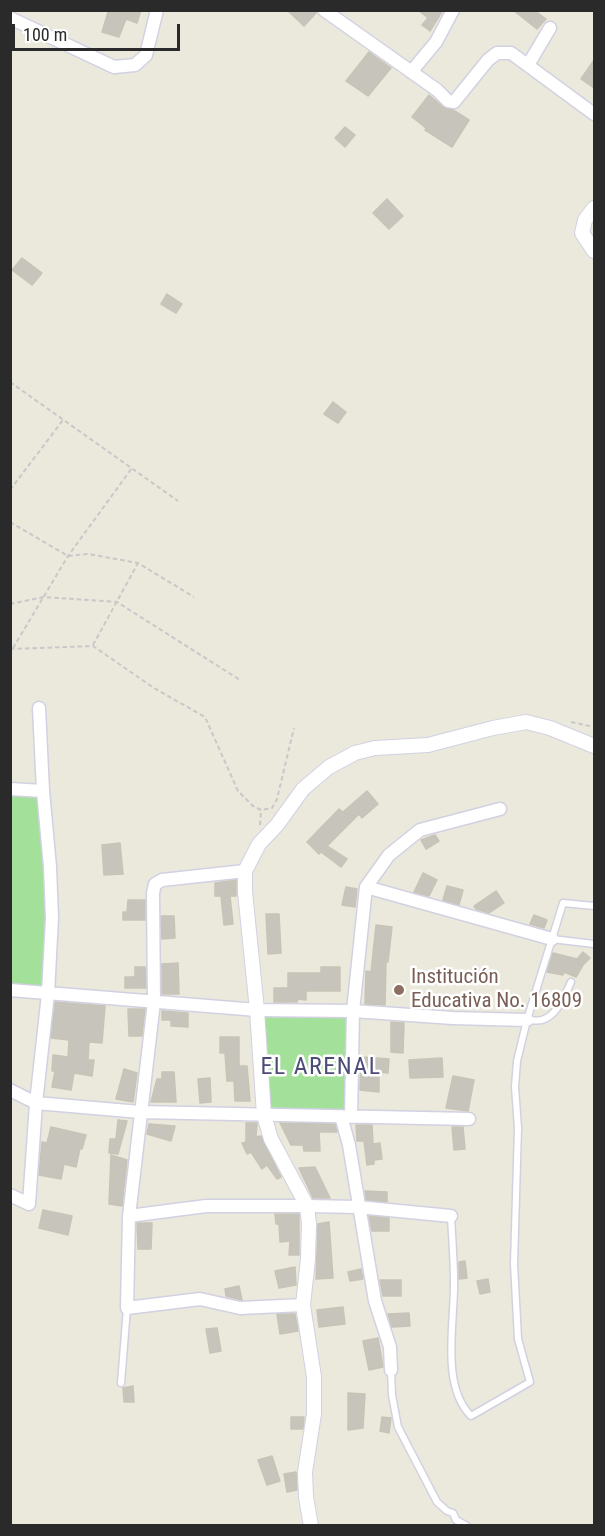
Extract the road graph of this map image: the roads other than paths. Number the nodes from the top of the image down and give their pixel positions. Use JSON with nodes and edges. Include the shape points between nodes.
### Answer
{"nodes":[{"id":1,"x":157,"y":10,"type":"edge"},
{"id":2,"x":324,"y":10,"type":"edge"},
{"id":3,"x":453,"y":10,"type":"edge"},
{"id":4,"x":10,"y":18,"type":"edge"},
{"id":5,"x":550,"y":28,"type":"dead end"},
{"id":6,"x":528,"y":65,"type":"junction"},
{"id":7,"x":411,"y":72,"type":"junction"},
{"id":8,"x":594,"y":114,"type":"edge"},
{"id":9,"x":594,"y":208,"type":"edge"},
{"id":10,"x":594,"y":251,"type":"edge"},
{"id":11,"x":39,"y":708,"type":"dead end"},
{"id":12,"x":594,"y":746,"type":"edge"},
{"id":13,"x":10,"y":789,"type":"edge"},
{"id":14,"x":43,"y":791,"type":"junction"},
{"id":15,"x":500,"y":809,"type":"dead end"},
{"id":16,"x":245,"y":871,"type":"junction"},
{"id":17,"x":366,"y":887,"type":"junction"},
{"id":18,"x":594,"y":906,"type":"edge"},
{"id":19,"x":552,"y":939,"type":"junction"},
{"id":20,"x":594,"y":944,"type":"edge"},
{"id":21,"x":571,"y":982,"type":"dead end"},
{"id":22,"x":10,"y":990,"type":"edge"},
{"id":23,"x":48,"y":994,"type":"junction"},
{"id":24,"x":153,"y":1002,"type":"junction"},
{"id":25,"x":257,"y":1010,"type":"junction"},
{"id":26,"x":353,"y":1011,"type":"junction"},
{"id":27,"x":527,"y":1020,"type":"junction"},
{"id":28,"x":10,"y":1090,"type":"edge"},
{"id":29,"x":36,"y":1103,"type":"junction"},
{"id":30,"x":140,"y":1112,"type":"junction"},
{"id":31,"x":264,"y":1115,"type":"junction"},
{"id":32,"x":346,"y":1117,"type":"junction"},
{"id":33,"x":469,"y":1119,"type":"dead end"},
{"id":34,"x":10,"y":1195,"type":"edge"},
{"id":35,"x":307,"y":1206,"type":"junction"},
{"id":36,"x":358,"y":1207,"type":"junction"},
{"id":37,"x":129,"y":1216,"type":"junction"},
{"id":38,"x":451,"y":1216,"type":"joint"},
{"id":39,"x":303,"y":1305,"type":"junction"},
{"id":40,"x":127,"y":1308,"type":"junction"},
{"id":41,"x":392,"y":1370,"type":"joint"},
{"id":42,"x":122,"y":1383,"type":"dead end"},
{"id":43,"x":311,"y":1526,"type":"edge"},
{"id":44,"x":467,"y":1526,"type":"edge"}],
"edges":[{"from":1,"to":4,"type":"street","via":[[146,55],[135,65],[114,67]]},
{"from":2,"to":7,"type":"street"},
{"from":3,"to":7,"type":"street","via":[[436,42]]},
{"from":5,"to":6,"type":"street"},
{"from":6,"to":7,"type":"street","via":[[511,53],[497,53],[454,102]]},
{"from":6,"to":8,"type":"street"},
{"from":9,"to":10,"type":"street","via":[[582,233]]},
{"from":11,"to":14,"type":"street"},
{"from":12,"to":16,"type":"street","via":[[526,722],[428,745],[355,753],[329,767],[303,789],[259,844]]},
{"from":13,"to":14,"type":"street"},
{"from":14,"to":23,"type":"street","via":[[51,867]]},
{"from":15,"to":17,"type":"street","via":[[420,830],[389,855]]},
{"from":16,"to":24,"type":"street","via":[[155,884]]},
{"from":16,"to":25,"type":"street"},
{"from":17,"to":19,"type":"street"},
{"from":17,"to":26,"type":"street"},
{"from":18,"to":19,"type":"lane","via":[[563,903]]},
{"from":19,"to":20,"type":"lane"},
{"from":19,"to":27,"type":"lane"},
{"from":21,"to":27,"type":"lane","via":[[554,1012],[543,1020]]},
{"from":22,"to":23,"type":"street"},
{"from":23,"to":24,"type":"street"},
{"from":23,"to":29,"type":"street"},
{"from":24,"to":25,"type":"street"},
{"from":24,"to":30,"type":"street"},
{"from":25,"to":26,"type":"street"},
{"from":25,"to":31,"type":"street"},
{"from":26,"to":27,"type":"street"},
{"from":26,"to":32,"type":"street"},
{"from":27,"to":38,"type":"lane","via":[[515,1087],[518,1128],[513,1264],[518,1339],[530,1382],[471,1416],[464,1409],[454,1379]]},
{"from":28,"to":29,"type":"street"},
{"from":29,"to":30,"type":"street"},
{"from":29,"to":34,"type":"street","via":[[29,1204]]},
{"from":30,"to":31,"type":"street"},
{"from":30,"to":37,"type":"street"},
{"from":31,"to":32,"type":"street"},
{"from":31,"to":35,"type":"street","via":[[271,1139]]},
{"from":32,"to":33,"type":"street"},
{"from":32,"to":36,"type":"street"},
{"from":35,"to":36,"type":"street"},
{"from":35,"to":37,"type":"street","via":[[206,1206]]},
{"from":35,"to":39,"type":"street","via":[[308,1259]]},
{"from":36,"to":38,"type":"street"},
{"from":36,"to":41,"type":"street"},
{"from":37,"to":40,"type":"street"},
{"from":39,"to":40,"type":"street","via":[[240,1308],[200,1299]]},
{"from":39,"to":43,"type":"street","via":[[314,1377],[314,1413],[305,1472]]},
{"from":40,"to":42,"type":"lane"},
{"from":41,"to":44,"type":"lane","via":[[398,1427],[407,1447],[437,1502]]}]}
